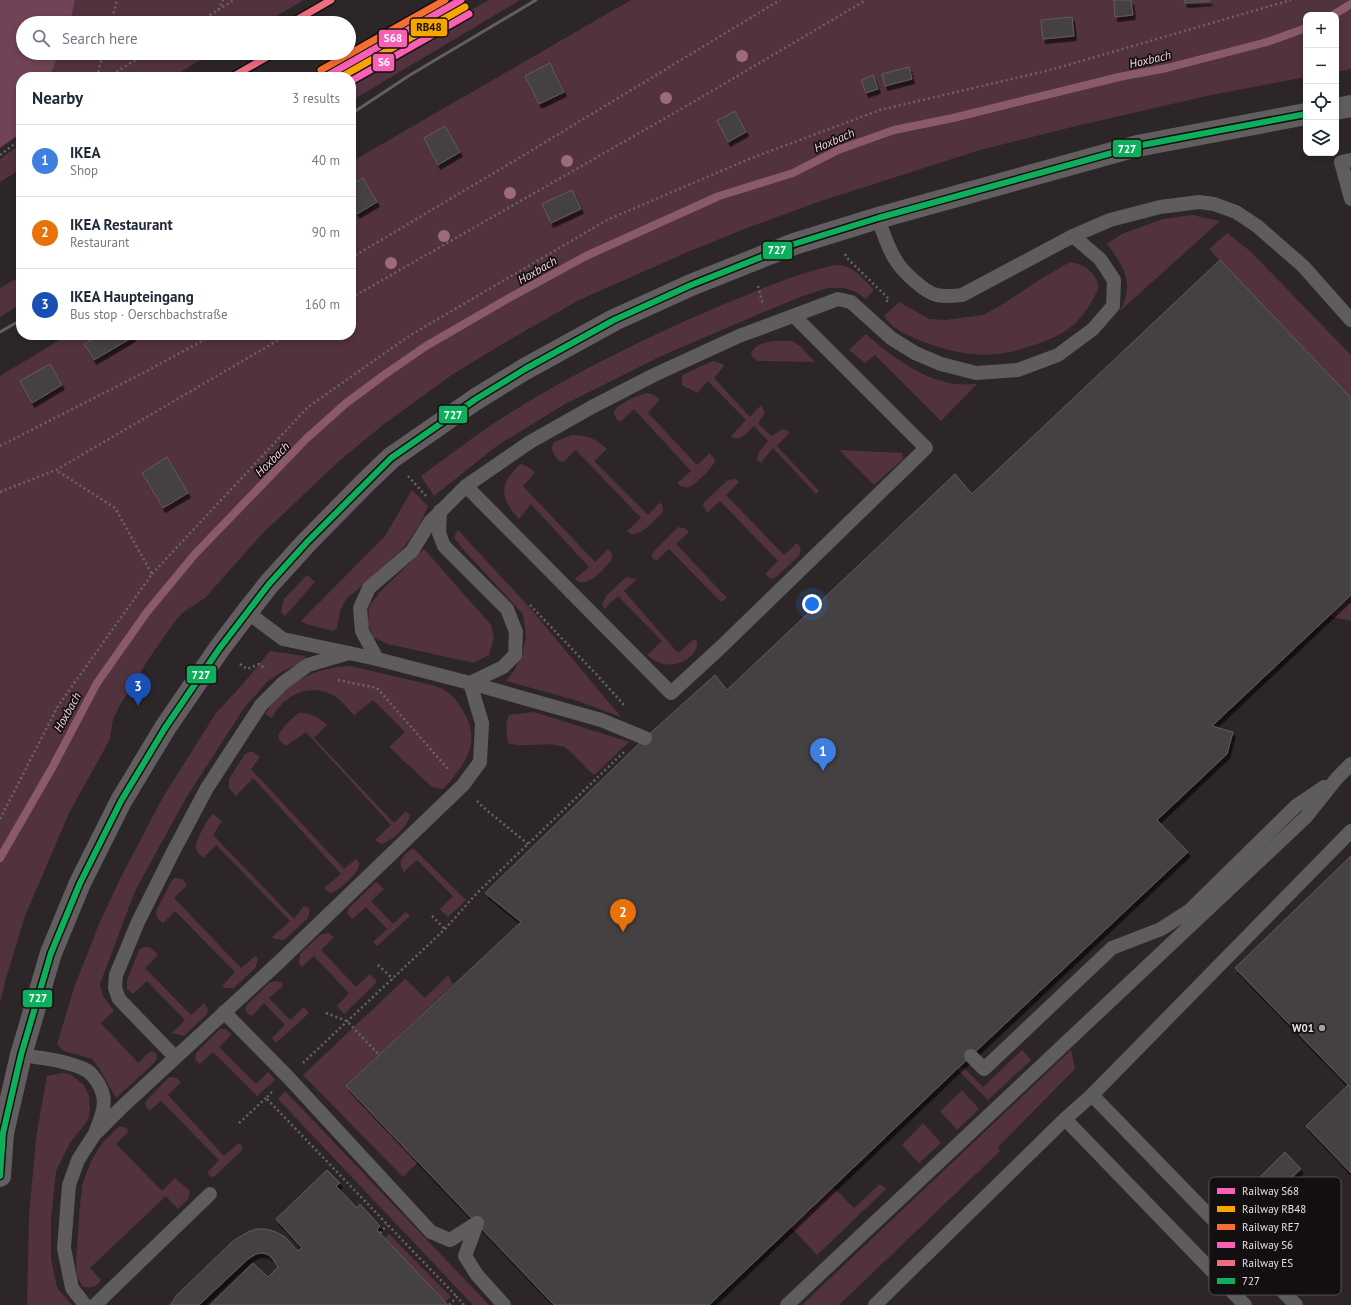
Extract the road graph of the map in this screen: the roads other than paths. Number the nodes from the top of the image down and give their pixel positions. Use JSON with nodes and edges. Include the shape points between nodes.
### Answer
{"nodes":[{"id":1,"x":1351,"y":106,"type":"edge"},
{"id":2,"x":1339,"y":108,"type":"edge"},
{"id":3,"x":1303,"y":115,"type":"edge"},
{"id":4,"x":1351,"y":160,"type":"edge"},
{"id":5,"x":1351,"y":199,"type":"edge"},
{"id":6,"x":878,"y":218,"type":"junction"},
{"id":7,"x":1072,"y":236,"type":"junction"},
{"id":8,"x":794,"y":316,"type":"junction"},
{"id":9,"x":1351,"y":320,"type":"edge"},
{"id":10,"x":466,"y":486,"type":"junction"},
{"id":11,"x":440,"y":511,"type":"junction"},
{"id":12,"x":247,"y":612,"type":"junction"},
{"id":13,"x":349,"y":653,"type":"junction"},
{"id":14,"x":377,"y":659,"type":"junction"},
{"id":15,"x":470,"y":683,"type":"junction"},
{"id":16,"x":645,"y":738,"type":"dead end"},
{"id":17,"x":1351,"y":764,"type":"edge"},
{"id":18,"x":1337,"y":778,"type":"junction"},
{"id":19,"x":1351,"y":831,"type":"edge"},
{"id":20,"x":224,"y":1012,"type":"junction"},
{"id":21,"x":20,"y":1055,"type":"junction"},
{"id":22,"x":971,"y":1056,"type":"dead end"},
{"id":23,"x":175,"y":1057,"type":"junction"},
{"id":24,"x":1092,"y":1095,"type":"junction"},
{"id":25,"x":1065,"y":1119,"type":"junction"},
{"id":26,"x":94,"y":1135,"type":"junction"},
{"id":27,"x":0,"y":1176,"type":"edge"},
{"id":28,"x":210,"y":1194,"type":"dead end"},
{"id":29,"x":1209,"y":1215,"type":"edge"},
{"id":30,"x":1209,"y":1268,"type":"edge"},
{"id":31,"x":1235,"y":1295,"type":"edge"},
{"id":32,"x":1286,"y":1295,"type":"edge"},
{"id":33,"x":85,"y":1305,"type":"edge"},
{"id":34,"x":95,"y":1305,"type":"edge"},
{"id":35,"x":504,"y":1305,"type":"edge"},
{"id":36,"x":787,"y":1305,"type":"edge"},
{"id":37,"x":875,"y":1305,"type":"edge"},
{"id":38,"x":1245,"y":1305,"type":"edge"},
{"id":39,"x":1296,"y":1305,"type":"edge"}],
"edges":[{"from":1,"to":2,"type":"main road"},
{"from":3,"to":6,"type":"main road","via":[[1137,146]]},
{"from":4,"to":5,"type":"lane","via":[[1341,162]]},
{"from":6,"to":7,"type":"lane","via":[[895,260],[923,289],[942,296],[962,294]]},
{"from":6,"to":12,"type":"main road","via":[[794,244],[691,285],[614,320],[525,368],[391,458],[307,542]]},
{"from":7,"to":8,"type":"lane","via":[[1100,258],[1114,280],[1113,306],[1093,329],[1058,355],[1018,370],[976,373],[941,364],[915,353],[891,338],[852,302],[838,299]]},
{"from":7,"to":9,"type":"lane","via":[[1110,220],[1160,207],[1199,202],[1214,204],[1236,212],[1257,226],[1303,266]]},
{"from":8,"to":10,"type":"lane","via":[[739,336],[592,406],[530,442]]},
{"from":8,"to":10,"type":"lane","via":[[926,448],[671,693]]},
{"from":10,"to":11,"type":"lane"},
{"from":11,"to":14,"type":"lane","via":[[412,551],[369,588],[360,608],[362,631]]},
{"from":11,"to":15,"type":"lane","via":[[439,533],[444,546],[507,609],[516,632],[515,655],[503,667]]},
{"from":12,"to":13,"type":"lane","via":[[283,639]]},
{"from":12,"to":21,"type":"main road","via":[[165,728],[121,801],[80,883],[51,953]]},
{"from":13,"to":14,"type":"lane"},
{"from":13,"to":23,"type":"lane","via":[[308,665],[283,683],[261,705],[207,788],[138,922],[116,975],[115,988],[119,999]]},
{"from":14,"to":15,"type":"lane"},
{"from":15,"to":16,"type":"lane","via":[[601,720]]},
{"from":15,"to":20,"type":"lane","via":[[482,723],[480,762],[463,785]]},
{"from":17,"to":18,"type":"lane"},
{"from":18,"to":22,"type":"lane","via":[[1296,806],[1189,910],[1162,928],[1112,948],[984,1069]]},
{"from":18,"to":36,"type":"lane","via":[[1306,817]]},
{"from":19,"to":24,"type":"lane"},
{"from":20,"to":23,"type":"lane"},
{"from":20,"to":35,"type":"lane","via":[[288,1077],[431,1232],[450,1240],[477,1223],[465,1256],[477,1275]]},
{"from":21,"to":26,"type":"lane","via":[[85,1069],[97,1080],[103,1095],[103,1111]]},
{"from":21,"to":27,"type":"main road","via":[[3,1133]]},
{"from":23,"to":26,"type":"lane"},
{"from":24,"to":25,"type":"lane"},
{"from":24,"to":29,"type":"lane"},
{"from":25,"to":30,"type":"lane"},
{"from":25,"to":37,"type":"lane"},
{"from":26,"to":33,"type":"lane","via":[[78,1160],[69,1185],[64,1248],[72,1288]]},
{"from":28,"to":34,"type":"lane"},
{"from":31,"to":38,"type":"lane"},
{"from":32,"to":39,"type":"lane"}]}
